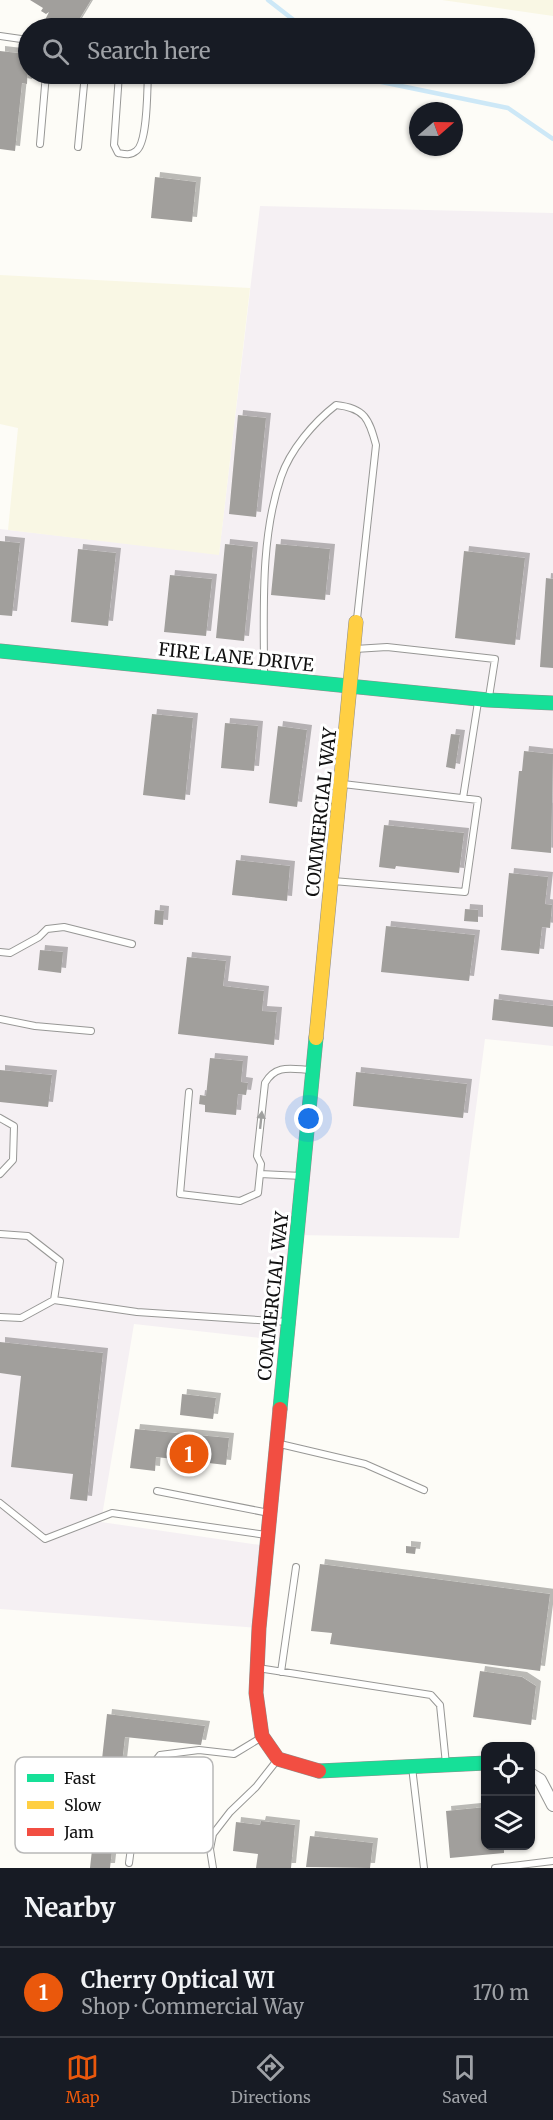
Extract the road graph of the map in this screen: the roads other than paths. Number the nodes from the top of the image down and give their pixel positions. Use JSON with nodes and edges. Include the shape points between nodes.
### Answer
{"nodes":[{"id":1,"x":0,"y":36,"type":"edge"},
{"id":2,"x":18,"y":39,"type":"edge"},
{"id":3,"x":45,"y":84,"type":"edge"},
{"id":4,"x":84,"y":84,"type":"edge"},
{"id":5,"x":118,"y":84,"type":"edge"},
{"id":6,"x":147,"y":84,"type":"edge"},
{"id":7,"x":40,"y":144,"type":"dead end"},
{"id":8,"x":78,"y":147,"type":"dead end"},
{"id":9,"x":356,"y":622,"type":"joint"},
{"id":10,"x":354,"y":649,"type":"junction"},
{"id":11,"x":0,"y":651,"type":"edge"},
{"id":12,"x":264,"y":678,"type":"junction"},
{"id":13,"x":352,"y":686,"type":"junction"},
{"id":14,"x":478,"y":699,"type":"junction"},
{"id":15,"x":553,"y":703,"type":"edge"},
{"id":16,"x":342,"y":784,"type":"junction"},
{"id":17,"x":463,"y":798,"type":"junction"},
{"id":18,"x":333,"y":881,"type":"junction"},
{"id":19,"x":132,"y":944,"type":"dead end"},
{"id":20,"x":0,"y":952,"type":"edge"},
{"id":21,"x":0,"y":1018,"type":"edge"},
{"id":22,"x":91,"y":1031,"type":"dead end"},
{"id":23,"x":314,"y":1070,"type":"junction"},
{"id":24,"x":189,"y":1092,"type":"dead end"},
{"id":25,"x":0,"y":1118,"type":"edge"},
{"id":26,"x":0,"y":1174,"type":"edge"},
{"id":27,"x":260,"y":1174,"type":"junction"},
{"id":28,"x":303,"y":1176,"type":"junction"},
{"id":29,"x":0,"y":1234,"type":"edge"},
{"id":30,"x":54,"y":1300,"type":"junction"},
{"id":31,"x":0,"y":1317,"type":"edge"},
{"id":32,"x":289,"y":1322,"type":"junction"},
{"id":33,"x":277,"y":1443,"type":"junction"},
{"id":34,"x":424,"y":1490,"type":"dead end"},
{"id":35,"x":158,"y":1491,"type":"dead end"},
{"id":36,"x":0,"y":1503,"type":"edge"},
{"id":37,"x":270,"y":1513,"type":"junction"},
{"id":38,"x":268,"y":1535,"type":"junction"},
{"id":39,"x":296,"y":1567,"type":"dead end"},
{"id":40,"x":257,"y":1668,"type":"junction"},
{"id":41,"x":281,"y":1672,"type":"junction"},
{"id":42,"x":262,"y":1736,"type":"junction"},
{"id":43,"x":158,"y":1757,"type":"edge"},
{"id":44,"x":278,"y":1759,"type":"junction"},
{"id":45,"x":481,"y":1763,"type":"edge"},
{"id":46,"x":446,"y":1765,"type":"junction"},
{"id":47,"x":412,"y":1767,"type":"junction"},
{"id":48,"x":535,"y":1777,"type":"edge"},
{"id":49,"x":552,"y":1802,"type":"edge"},
{"id":50,"x":213,"y":1834,"type":"edge"},
{"id":51,"x":130,"y":1853,"type":"edge"},
{"id":52,"x":211,"y":1853,"type":"edge"},
{"id":53,"x":553,"y":1861,"type":"edge"},
{"id":54,"x":129,"y":1863,"type":"dead end"},
{"id":55,"x":213,"y":1868,"type":"edge"},
{"id":56,"x":423,"y":1868,"type":"edge"},
{"id":57,"x":495,"y":1868,"type":"edge"}],
"edges":[{"from":1,"to":2,"type":"lane"},
{"from":3,"to":7,"type":"lane"},
{"from":4,"to":8,"type":"lane"},
{"from":5,"to":6,"type":"lane","via":[[114,145],[118,153],[129,155],[137,151],[143,140]]},
{"from":9,"to":10,"type":"street","name":"COMMERCIAL WAY"},
{"from":9,"to":12,"type":"lane","via":[[376,445],[369,421],[353,406],[336,405],[313,423],[281,475],[268,533]]},
{"from":10,"to":13,"type":"street","name":"COMMERCIAL WAY"},
{"from":10,"to":14,"type":"lane","via":[[387,647],[495,660]]},
{"from":11,"to":12,"type":"street","name":"FIRE LANE DRIVE"},
{"from":12,"to":13,"type":"street","name":"FIRE LANE DRIVE"},
{"from":13,"to":14,"type":"street","name":"FIRE LANE DRIVE"},
{"from":13,"to":16,"type":"street","name":"COMMERCIAL WAY"},
{"from":14,"to":15,"type":"street","name":"FIRE LANE DRIVE"},
{"from":14,"to":17,"type":"lane"},
{"from":16,"to":17,"type":"lane"},
{"from":16,"to":18,"type":"street","name":"COMMERCIAL WAY"},
{"from":17,"to":18,"type":"lane","via":[[478,800],[465,892]]},
{"from":18,"to":23,"type":"street","name":"COMMERCIAL WAY"},
{"from":19,"to":20,"type":"lane","via":[[64,927],[47,929],[9,952]]},
{"from":21,"to":22,"type":"lane"},
{"from":27,"to":23,"type":"lane","one_way":true,"via":[[257,1156],[265,1083],[278,1069]]},
{"from":23,"to":28,"type":"street","name":"COMMERCIAL WAY"},
{"from":24,"to":27,"type":"lane","via":[[180,1194],[240,1201],[258,1193]]},
{"from":25,"to":26,"type":"lane","via":[[14,1126],[13,1160]]},
{"from":27,"to":28,"type":"lane"},
{"from":28,"to":32,"type":"street","name":"COMMERCIAL WAY"},
{"from":29,"to":30,"type":"lane","via":[[28,1236],[60,1261]]},
{"from":30,"to":31,"type":"lane","via":[[21,1318]]},
{"from":30,"to":32,"type":"lane","via":[[137,1312]]},
{"from":32,"to":33,"type":"street","name":"COMMERCIAL WAY"},
{"from":33,"to":34,"type":"lane","via":[[365,1464]]},
{"from":33,"to":37,"type":"street","name":"COMMERCIAL WAY"},
{"from":35,"to":37,"type":"lane"},
{"from":36,"to":38,"type":"lane","via":[[45,1539],[112,1513]]},
{"from":37,"to":38,"type":"street","name":"COMMERCIAL WAY"},
{"from":38,"to":40,"type":"street","name":"COMMERCIAL WAY"},
{"from":39,"to":41,"type":"lane"},
{"from":40,"to":41,"type":"lane"},
{"from":40,"to":42,"type":"street","name":"COMMERCIAL WAY"},
{"from":41,"to":46,"type":"lane","via":[[431,1695],[440,1705]]},
{"from":42,"to":43,"type":"lane","via":[[234,1754],[198,1750]]},
{"from":42,"to":44,"type":"street","name":"COMMERCIAL WAY"},
{"from":44,"to":47,"type":"street","via":[[313,1772]]},
{"from":44,"to":50,"type":"lane"},
{"from":45,"to":46,"type":"street"},
{"from":46,"to":47,"type":"street"},
{"from":47,"to":56,"type":"lane"},
{"from":48,"to":49,"type":"street"},
{"from":51,"to":54,"type":"lane"},
{"from":52,"to":55,"type":"lane"},
{"from":53,"to":57,"type":"lane"}]}
